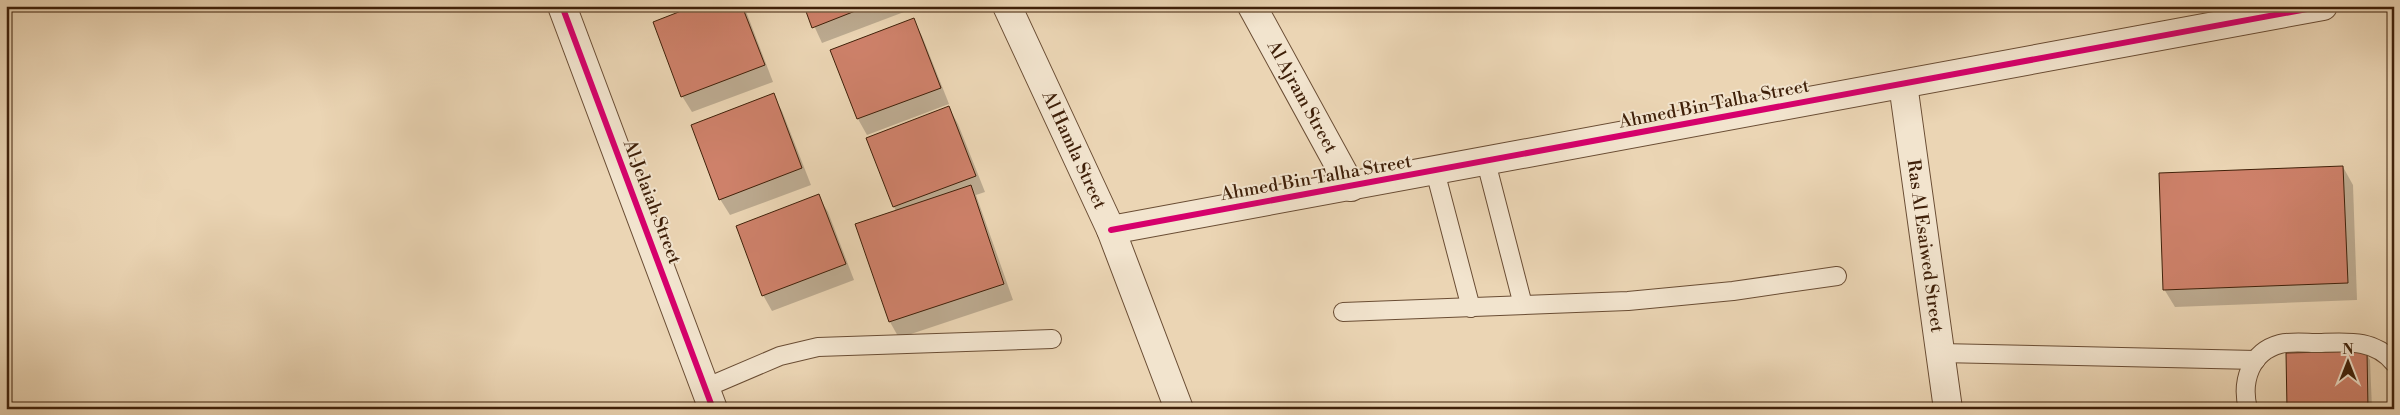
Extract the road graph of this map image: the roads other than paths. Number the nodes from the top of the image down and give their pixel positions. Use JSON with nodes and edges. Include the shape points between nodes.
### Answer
{"nodes":[{"id":1,"x":562,"y":6,"type":"edge"},
{"id":2,"x":1007,"y":6,"type":"edge"},
{"id":3,"x":1252,"y":6,"type":"edge"},
{"id":4,"x":2322,"y":6,"type":"edge"},
{"id":5,"x":1903,"y":84,"type":"junction"},
{"id":6,"x":1486,"y":162,"type":"junction"},
{"id":7,"x":1435,"y":172,"type":"junction"},
{"id":8,"x":1351,"y":187,"type":"junction"},
{"id":9,"x":1111,"y":230,"type":"junction"},
{"id":10,"x":1837,"y":276,"type":"dead end"},
{"id":11,"x":1523,"y":305,"type":"junction"},
{"id":12,"x":1471,"y":308,"type":"junction"},
{"id":13,"x":1343,"y":312,"type":"dead end"},
{"id":14,"x":1052,"y":339,"type":"dead end"},
{"id":15,"x":1940,"y":353,"type":"junction"},
{"id":16,"x":2256,"y":360,"type":"junction"},
{"id":17,"x":2394,"y":363,"type":"edge"},
{"id":18,"x":709,"y":398,"type":"edge"},
{"id":19,"x":1179,"y":409,"type":"edge"},
{"id":20,"x":1948,"y":409,"type":"edge"},
{"id":21,"x":2248,"y":409,"type":"edge"}],
"edges":[{"from":1,"to":18,"type":"street","name":"Al Jelaiah Street"},
{"from":2,"to":9,"type":"street","name":"Al Hamla Street"},
{"from":3,"to":8,"type":"street","name":"Al Ajram Street"},
{"from":4,"to":5,"type":"street","name":"Ahmed Bin Talha Street"},
{"from":5,"to":6,"type":"street","name":"Ahmed Bin Talha Street"},
{"from":5,"to":15,"type":"street","name":"Ras Al Esaiwed Street"},
{"from":6,"to":7,"type":"street","name":"Ahmed Bin Talha Street"},
{"from":6,"to":11,"type":"lane"},
{"from":7,"to":8,"type":"street","name":"Ahmed Bin Talha Street"},
{"from":7,"to":12,"type":"lane"},
{"from":8,"to":9,"type":"street","name":"Ahmed Bin Talha Street"},
{"from":9,"to":19,"type":"street","name":"Al Hamla Street"},
{"from":10,"to":11,"type":"lane","via":[[1704,294]]},
{"from":11,"to":12,"type":"lane"},
{"from":12,"to":13,"type":"lane"},
{"from":14,"to":18,"type":"lane","via":[[818,347],[780,356]]},
{"from":15,"to":16,"type":"lane"},
{"from":15,"to":20,"type":"street","name":"Ras Al Esaiwed Street"},
{"from":16,"to":17,"type":"lane","via":[[2280,344],[2353,342],[2378,349]]},
{"from":16,"to":21,"type":"lane","via":[[2245,385]]}]}
